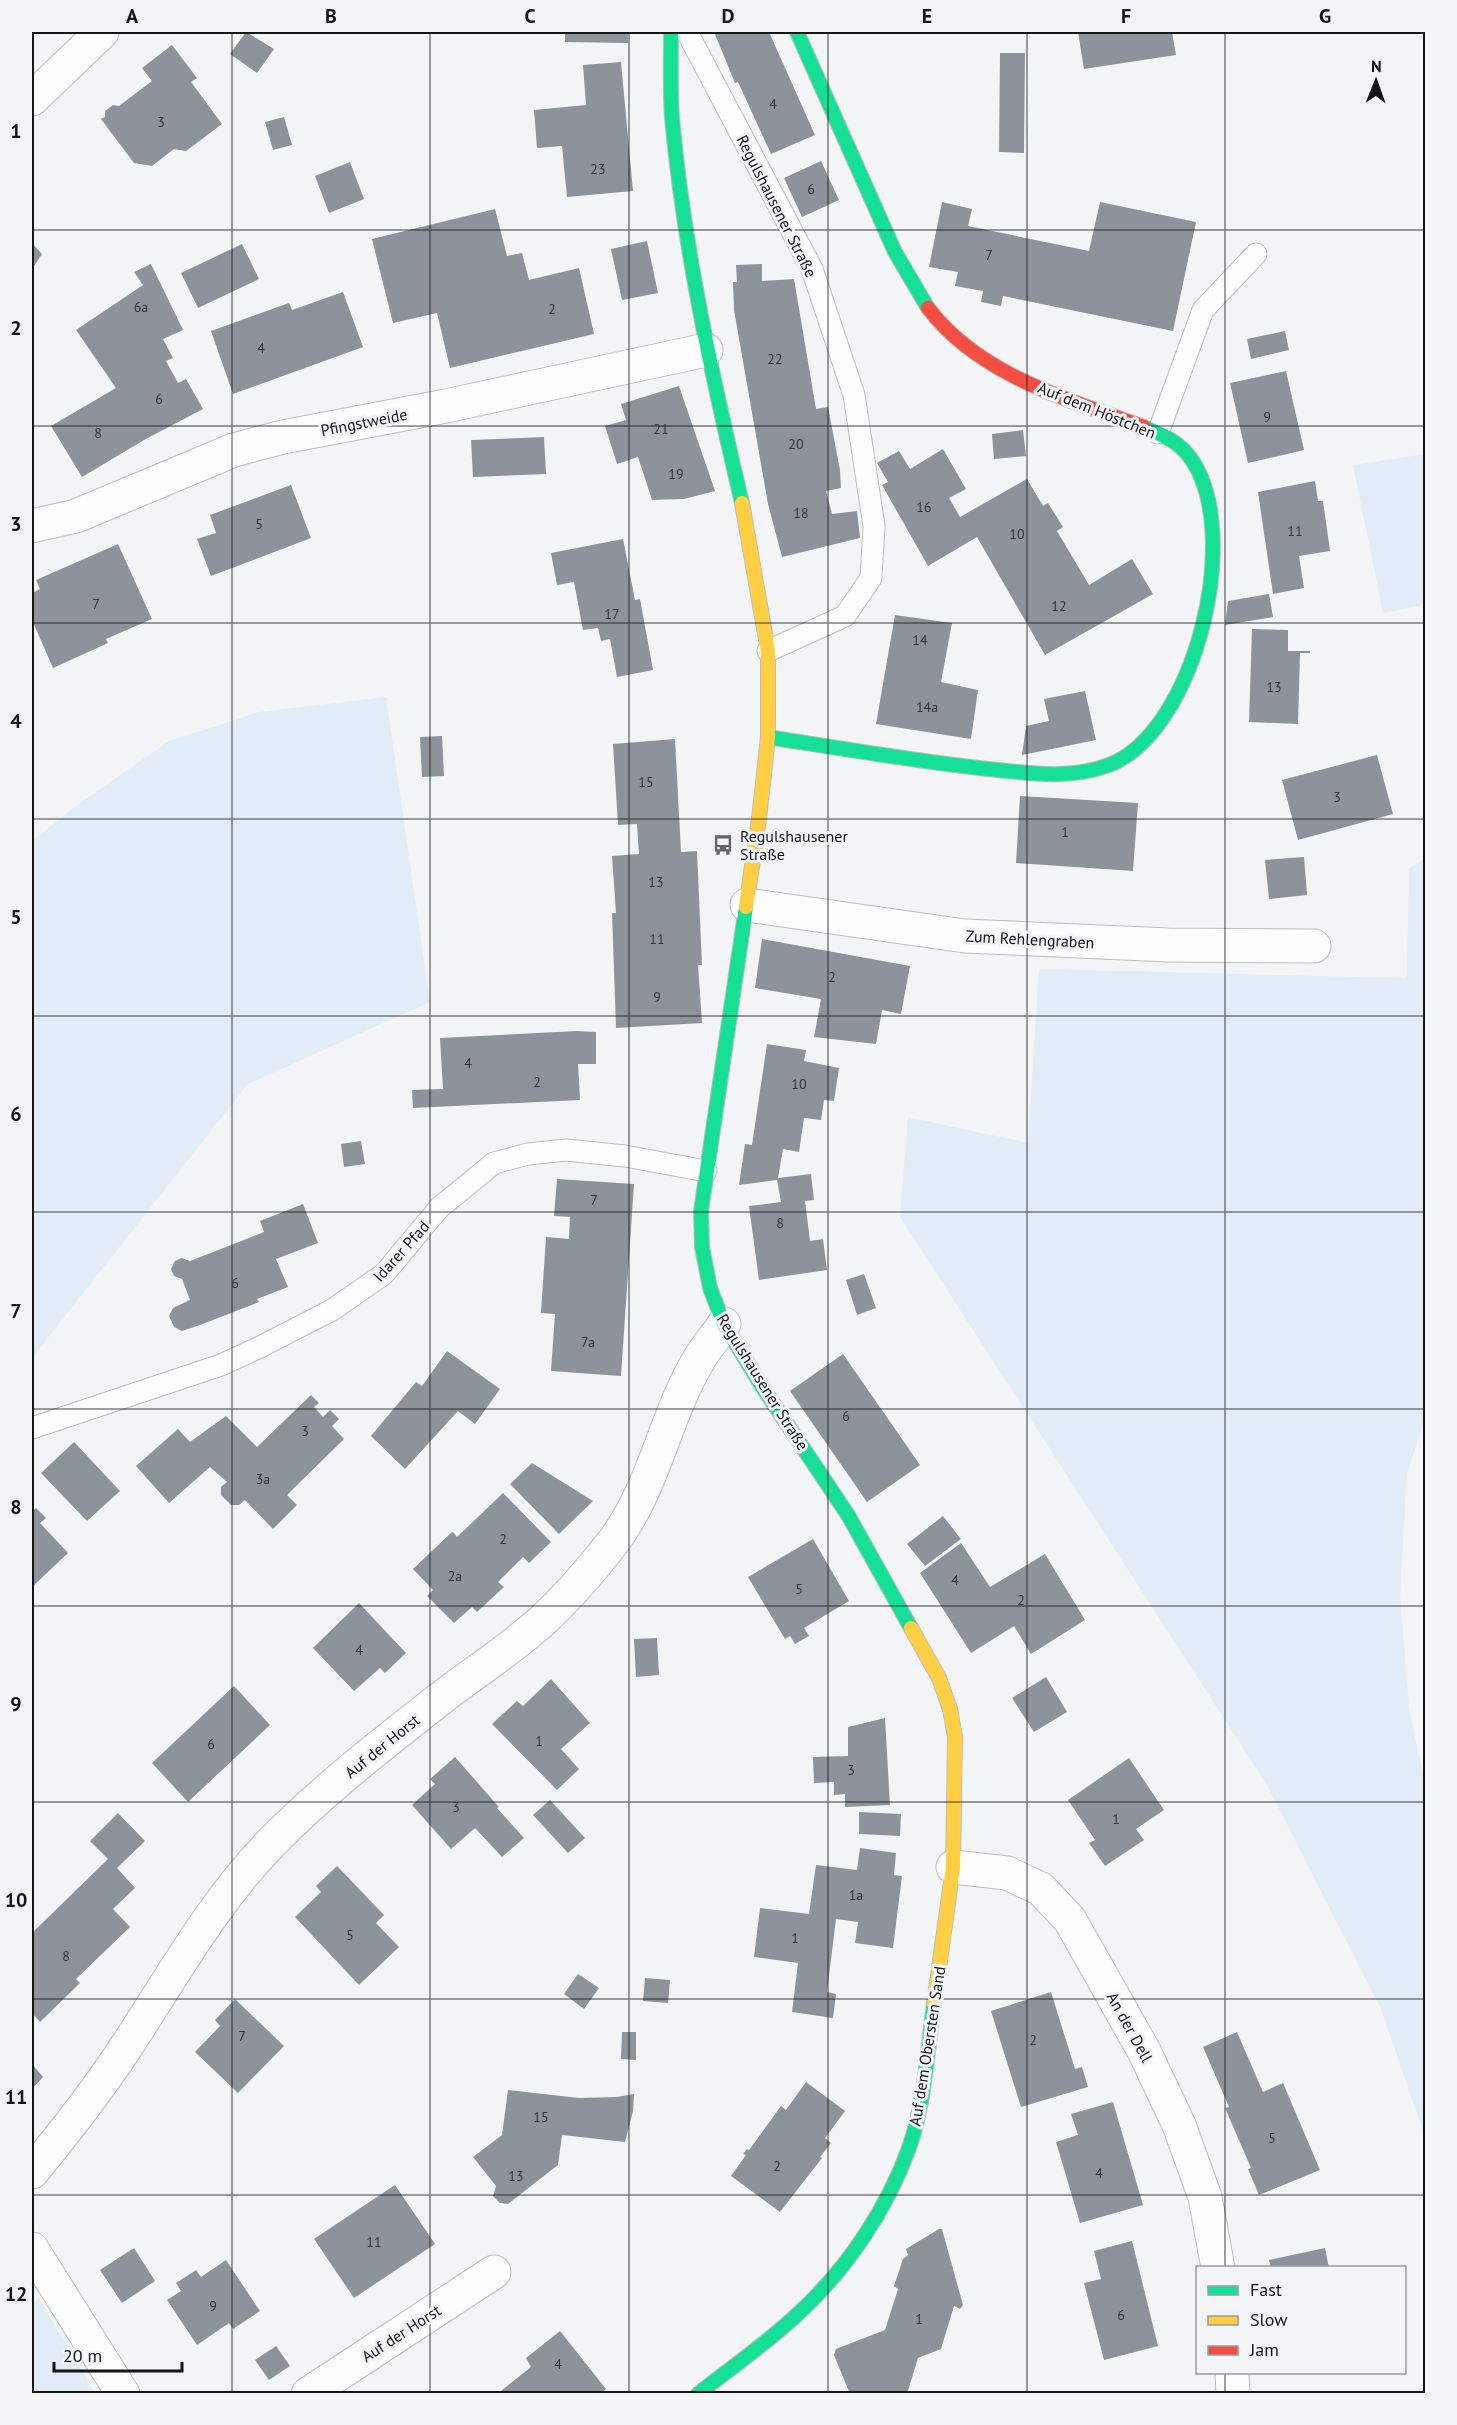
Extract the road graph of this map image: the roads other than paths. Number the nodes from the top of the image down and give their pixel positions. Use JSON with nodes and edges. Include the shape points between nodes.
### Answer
{"nodes":[{"id":1,"x":102,"y":32,"type":"edge"},
{"id":2,"x":671,"y":32,"type":"edge"},
{"id":3,"x":687,"y":32,"type":"edge"},
{"id":4,"x":798,"y":32,"type":"edge"},
{"id":5,"x":32,"y":99,"type":"edge"},
{"id":6,"x":1256,"y":254,"type":"dead end"},
{"id":7,"x":706,"y":350,"type":"junction"},
{"id":8,"x":1158,"y":433,"type":"junction"},
{"id":9,"x":32,"y":526,"type":"edge"},
{"id":10,"x":768,"y":651,"type":"junction"},
{"id":11,"x":768,"y":737,"type":"junction"},
{"id":12,"x":747,"y":905,"type":"junction"},
{"id":13,"x":1314,"y":946,"type":"dead end"},
{"id":14,"x":706,"y":1171,"type":"junction"},
{"id":15,"x":724,"y":1324,"type":"junction"},
{"id":16,"x":32,"y":1428,"type":"edge"},
{"id":17,"x":953,"y":1867,"type":"junction"},
{"id":18,"x":32,"y":2172,"type":"edge"},
{"id":19,"x":39,"y":2250,"type":"edge"},
{"id":20,"x":1218,"y":2266,"type":"edge"},
{"id":21,"x":494,"y":2272,"type":"dead end"},
{"id":22,"x":1232,"y":2374,"type":"edge"},
{"id":23,"x":123,"y":2394,"type":"edge"},
{"id":24,"x":308,"y":2394,"type":"edge"},
{"id":25,"x":698,"y":2394,"type":"edge"},
{"id":26,"x":1233,"y":2394,"type":"edge"}],
"edges":[{"from":1,"to":5,"type":"street"},
{"from":2,"to":7,"type":"street","name":"Regulshausener Straße","via":[[672,117]]},
{"from":3,"to":10,"type":"lane","name":"Regulshausener Straße","via":[[812,269],[854,394],[874,526],[871,578],[845,616]]},
{"from":4,"to":8,"type":"street","name":"Auf dem Höstchen","via":[[893,246],[921,300],[945,330],[980,358],[1039,387]]},
{"from":6,"to":8,"type":"lane","via":[[1203,310]]},
{"from":7,"to":9,"type":"street","name":"Pfingstweide","via":[[283,437],[234,450],[75,516]]},
{"from":7,"to":10,"type":"street","name":"Regulshausener Straße","via":[[748,530]]},
{"from":8,"to":11,"type":"street","name":"Auf dem Höstchen","via":[[1188,454],[1203,481],[1210,514],[1209,594],[1196,652],[1174,700],[1148,735],[1122,758],[1088,771],[1052,775],[932,763]]},
{"from":10,"to":11,"type":"street","name":"Regulshausener Straße"},
{"from":11,"to":12,"type":"street","name":"Regulshausener Straße"},
{"from":12,"to":13,"type":"street","name":"Zum Rehlengraben","via":[[965,936],[1168,945]]},
{"from":12,"to":14,"type":"street","name":"Regulshausener Straße"},
{"from":14,"to":15,"type":"street","name":"Regulshausener Straße","via":[[702,1247],[710,1288]]},
{"from":14,"to":16,"type":"lane","name":"Idarer Pfad","via":[[566,1150],[494,1163],[439,1208],[384,1274],[332,1310],[221,1365]]},
{"from":15,"to":17,"type":"street","name":"Regulshausener Straße","via":[[848,1515],[939,1678],[956,1737]]},
{"from":15,"to":18,"type":"street","name":"Auf der Horst","via":[[691,1375],[639,1498],[615,1539],[585,1577],[542,1621],[376,1749],[269,1845],[185,1951],[125,2048]]},
{"from":17,"to":20,"type":"street","name":"An der Dell","via":[[1007,1873],[1041,1888],[1070,1920],[1144,2051],[1179,2125],[1205,2197]]},
{"from":17,"to":25,"type":"street","name":"Auf dem Obersten Sand","via":[[922,2091],[909,2147],[891,2189],[861,2240],[831,2280],[800,2312]]},
{"from":19,"to":23,"type":"street"},
{"from":21,"to":24,"type":"street","name":"Auf der Horst"},
{"from":22,"to":26,"type":"street"}]}
